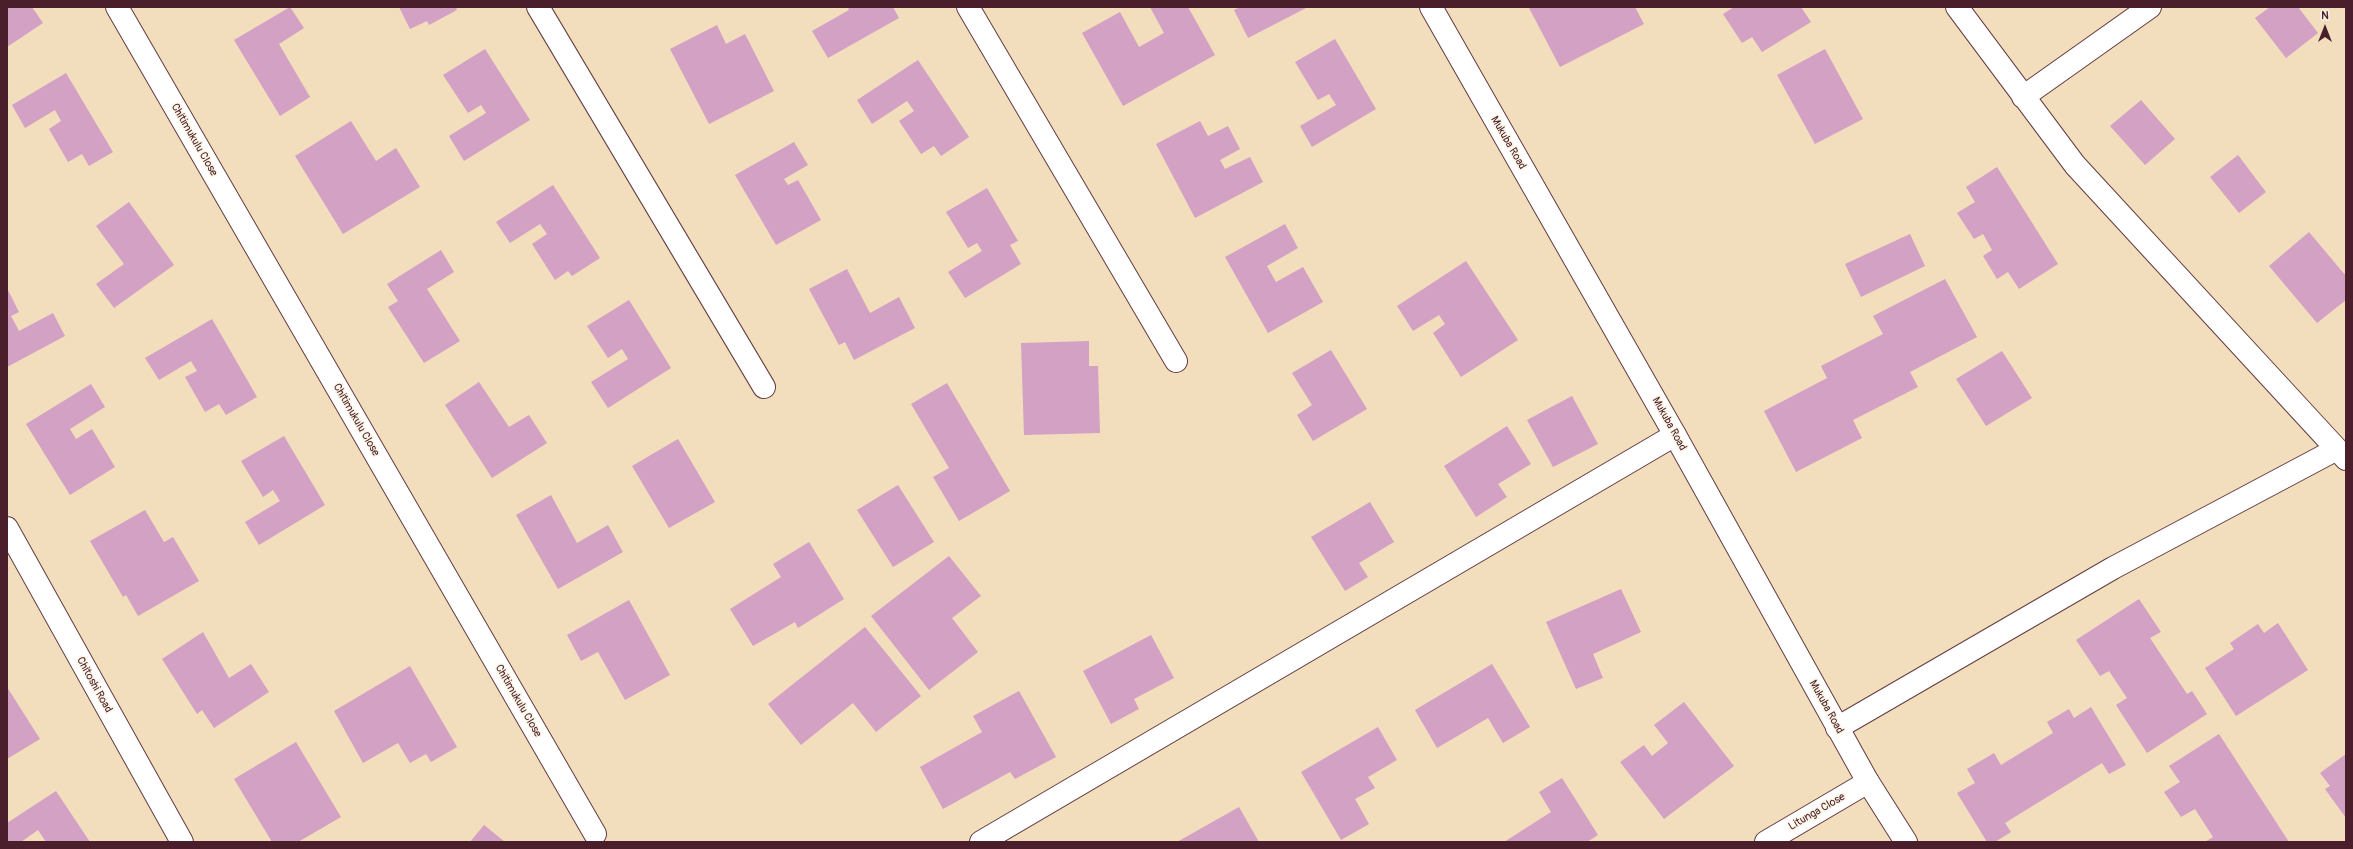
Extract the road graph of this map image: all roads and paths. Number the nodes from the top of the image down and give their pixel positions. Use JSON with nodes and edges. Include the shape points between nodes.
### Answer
{"nodes":[{"id":1,"x":117,"y":7,"type":"edge"},
{"id":2,"x":538,"y":7,"type":"edge"},
{"id":3,"x":968,"y":7,"type":"edge"},
{"id":4,"x":1431,"y":7,"type":"edge"},
{"id":5,"x":1957,"y":7,"type":"edge"},
{"id":6,"x":2150,"y":7,"type":"edge"},
{"id":7,"x":2024,"y":97,"type":"junction"},
{"id":8,"x":1176,"y":361,"type":"dead end"},
{"id":9,"x":764,"y":387,"type":"dead end"},
{"id":10,"x":1675,"y":435,"type":"junction"},
{"id":11,"x":2341,"y":454,"type":"edge"},
{"id":12,"x":7,"y":528,"type":"edge"},
{"id":13,"x":1838,"y":728,"type":"junction"},
{"id":14,"x":1868,"y":782,"type":"junction"},
{"id":15,"x":595,"y":834,"type":"dead end"},
{"id":16,"x":182,"y":842,"type":"edge"},
{"id":17,"x":981,"y":842,"type":"edge"},
{"id":18,"x":1766,"y":842,"type":"edge"},
{"id":19,"x":1906,"y":842,"type":"edge"}],
"edges":[{"from":1,"to":15,"type":"street","name":"Chitimukulu Close"},
{"from":2,"to":9,"type":"street"},
{"from":3,"to":8,"type":"street"},
{"from":4,"to":10,"type":"street","name":"Mukuba Road"},
{"from":5,"to":7,"type":"street"},
{"from":6,"to":7,"type":"street"},
{"from":7,"to":11,"type":"street","via":[[2075,166]]},
{"from":10,"to":13,"type":"street","name":"Mukuba Road"},
{"from":10,"to":17,"type":"street"},
{"from":11,"to":13,"type":"street","via":[[2112,568]]},
{"from":12,"to":16,"type":"street","name":"Chitoshi Road"},
{"from":13,"to":14,"type":"street","name":"Mukuba Road"},
{"from":14,"to":18,"type":"street","name":"Litunga Close"},
{"from":14,"to":19,"type":"street","name":"Mukuba Road"}]}
